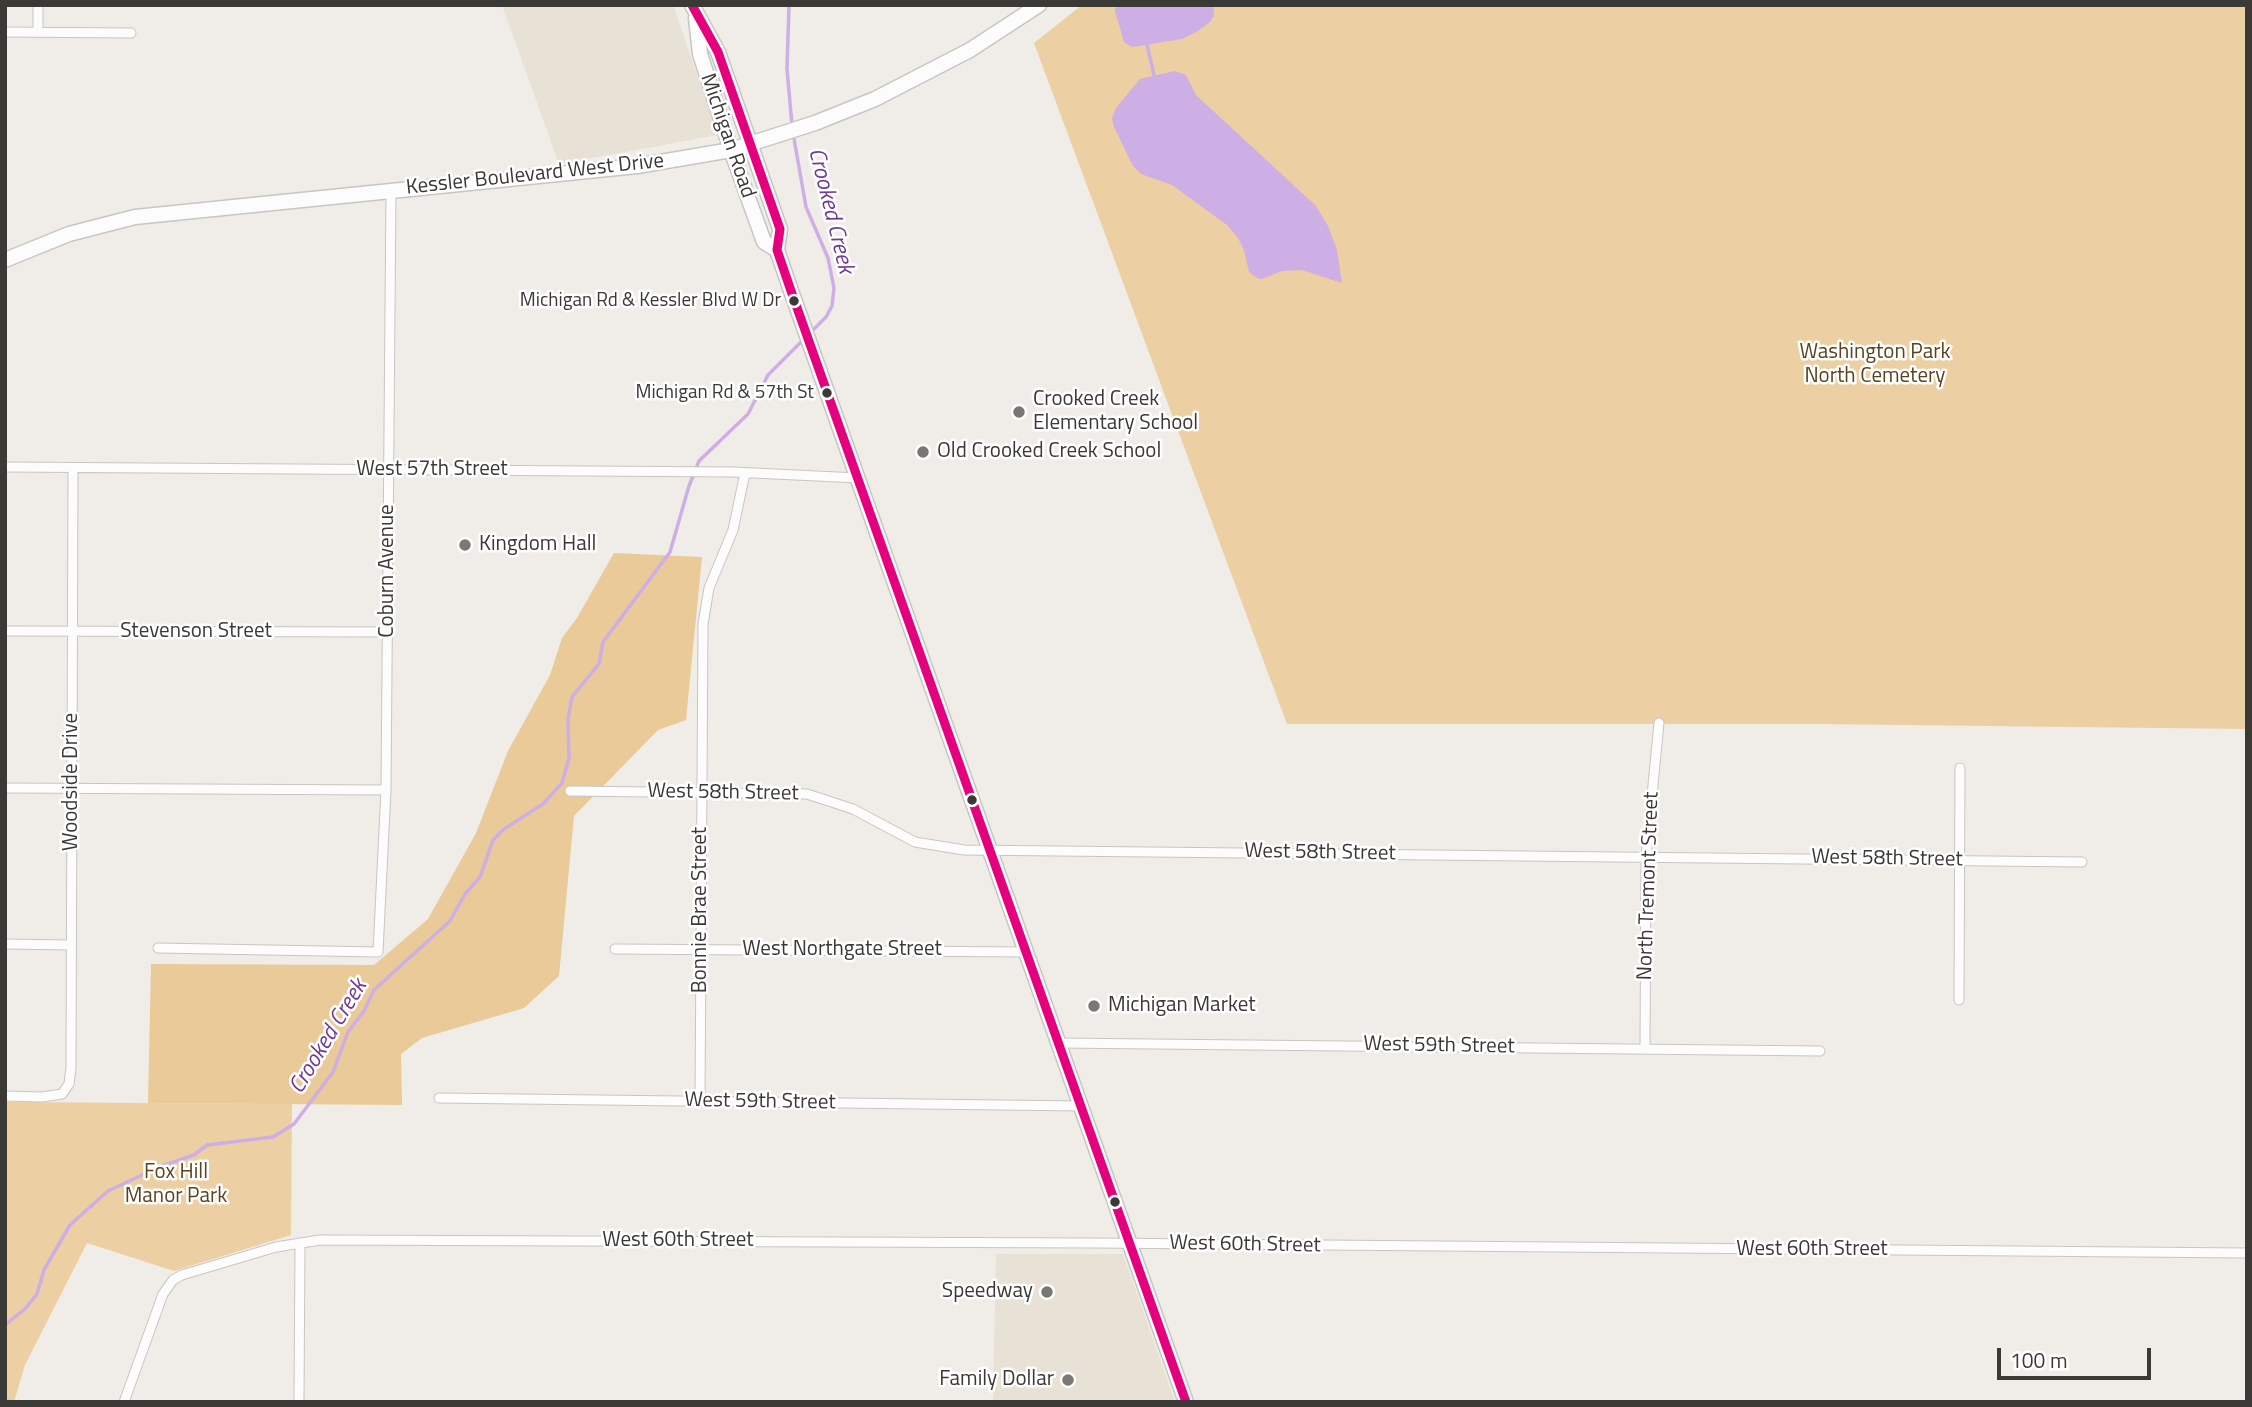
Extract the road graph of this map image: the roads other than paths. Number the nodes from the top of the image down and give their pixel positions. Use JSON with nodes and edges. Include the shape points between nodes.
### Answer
{"nodes":[{"id":1,"x":38,"y":5,"type":"edge"},
{"id":2,"x":1039,"y":5,"type":"edge"},
{"id":3,"x":694,"y":9,"type":"edge"},
{"id":4,"x":5,"y":32,"type":"edge"},
{"id":5,"x":37,"y":32,"type":"junction"},
{"id":6,"x":131,"y":33,"type":"dead end"},
{"id":7,"x":749,"y":145,"type":"junction"},
{"id":8,"x":731,"y":150,"type":"junction"},
{"id":9,"x":391,"y":190,"type":"junction"},
{"id":10,"x":777,"y":250,"type":"junction"},
{"id":11,"x":5,"y":260,"type":"edge"},
{"id":12,"x":5,"y":467,"type":"edge"},
{"id":13,"x":74,"y":468,"type":"junction"},
{"id":14,"x":389,"y":470,"type":"junction"},
{"id":15,"x":745,"y":473,"type":"junction"},
{"id":16,"x":858,"y":478,"type":"junction"},
{"id":17,"x":5,"y":631,"type":"edge"},
{"id":18,"x":73,"y":632,"type":"junction"},
{"id":19,"x":387,"y":632,"type":"junction"},
{"id":20,"x":1658,"y":723,"type":"dead end"},
{"id":21,"x":1960,"y":768,"type":"dead end"},
{"id":22,"x":5,"y":788,"type":"edge"},
{"id":23,"x":73,"y":789,"type":"junction"},
{"id":24,"x":386,"y":790,"type":"junction"},
{"id":25,"x":570,"y":791,"type":"dead end"},
{"id":26,"x":702,"y":792,"type":"junction"},
{"id":27,"x":989,"y":850,"type":"junction"},
{"id":28,"x":1646,"y":857,"type":"junction"},
{"id":29,"x":1960,"y":860,"type":"junction"},
{"id":30,"x":2082,"y":862,"type":"dead end"},
{"id":31,"x":5,"y":944,"type":"edge"},
{"id":32,"x":71,"y":945,"type":"junction"},
{"id":33,"x":158,"y":948,"type":"dead end"},
{"id":34,"x":615,"y":949,"type":"dead end"},
{"id":35,"x":701,"y":949,"type":"junction"},
{"id":36,"x":1026,"y":952,"type":"junction"},
{"id":37,"x":1959,"y":1000,"type":"dead end"},
{"id":38,"x":1058,"y":1043,"type":"junction"},
{"id":39,"x":1645,"y":1048,"type":"junction"},
{"id":40,"x":1820,"y":1051,"type":"dead end"},
{"id":41,"x":5,"y":1096,"type":"edge"},
{"id":42,"x":439,"y":1098,"type":"dead end"},
{"id":43,"x":700,"y":1101,"type":"junction"},
{"id":44,"x":1082,"y":1105,"type":"junction"},
{"id":45,"x":300,"y":1242,"type":"junction"},
{"id":46,"x":1131,"y":1244,"type":"junction"},
{"id":47,"x":2247,"y":1253,"type":"edge"},
{"id":48,"x":124,"y":1402,"type":"edge"},
{"id":49,"x":299,"y":1402,"type":"edge"},
{"id":50,"x":1186,"y":1402,"type":"edge"}],
"edges":[{"from":1,"to":5,"type":"street"},
{"from":2,"to":7,"type":"main road","name":"Kessler Boulevard West Drive","via":[[926,75],[815,123]]},
{"from":3,"to":7,"type":"main road","name":"Michigan Road","via":[[718,52]]},
{"from":3,"to":8,"type":"main road","name":"Michigan Road","via":[[700,54]]},
{"from":4,"to":5,"type":"street"},
{"from":5,"to":6,"type":"street"},
{"from":7,"to":8,"type":"main road","name":"Kessler Boulevard West Drive"},
{"from":7,"to":10,"type":"main road","name":"Michigan Road","via":[[780,229]]},
{"from":8,"to":9,"type":"main road","name":"Kessler Boulevard West Drive","via":[[624,167]]},
{"from":8,"to":10,"type":"main road","name":"Michigan Road","via":[[764,242]]},
{"from":9,"to":11,"type":"main road","name":"Kessler Boulevard West Drive","via":[[135,217],[69,234]]},
{"from":9,"to":14,"type":"street","name":"Coburn Avenue"},
{"from":10,"to":16,"type":"main road","name":"Michigan Road"},
{"from":12,"to":13,"type":"street","name":"West 57th Street"},
{"from":13,"to":14,"type":"street","name":"West 57th Street"},
{"from":13,"to":18,"type":"street","name":"Woodside Drive"},
{"from":14,"to":15,"type":"street","name":"West 57th Street"},
{"from":14,"to":19,"type":"street","name":"Coburn Avenue"},
{"from":15,"to":16,"type":"street","name":"West 57th Street"},
{"from":15,"to":26,"type":"street","name":"Bonnie Brae Street","via":[[733,530],[705,608]]},
{"from":16,"to":27,"type":"main road","name":"Michigan Road"},
{"from":17,"to":18,"type":"street","name":"Stevenson Street"},
{"from":18,"to":19,"type":"street","name":"Stevenson Street"},
{"from":18,"to":23,"type":"street","name":"Woodside Drive"},
{"from":19,"to":24,"type":"street","name":"Coburn Avenue"},
{"from":20,"to":28,"type":"street","name":"North Tremont Street"},
{"from":21,"to":29,"type":"street"},
{"from":22,"to":23,"type":"street"},
{"from":23,"to":24,"type":"street"},
{"from":23,"to":32,"type":"street","name":"Woodside Drive"},
{"from":24,"to":33,"type":"street","name":"Coburn Avenue","via":[[378,952]]},
{"from":25,"to":26,"type":"street","name":"West 58th Street"},
{"from":26,"to":27,"type":"street","name":"West 58th Street","via":[[817,796],[853,809],[915,842]]},
{"from":26,"to":35,"type":"street","name":"Bonnie Brae Street"},
{"from":27,"to":28,"type":"street","name":"West 58th Street"},
{"from":27,"to":36,"type":"main road","name":"Michigan Road"},
{"from":28,"to":29,"type":"street","name":"West 58th Street"},
{"from":28,"to":39,"type":"street","name":"North Tremont Street"},
{"from":29,"to":30,"type":"street","name":"West 58th Street"},
{"from":29,"to":37,"type":"street"},
{"from":31,"to":32,"type":"street"},
{"from":32,"to":41,"type":"street","name":"Woodside Drive","via":[[69,1084],[62,1094]]},
{"from":34,"to":35,"type":"street","name":"West Northgate Street"},
{"from":35,"to":36,"type":"street","name":"West Northgate Street"},
{"from":35,"to":43,"type":"street","name":"Bonnie Brae Street"},
{"from":36,"to":38,"type":"main road","name":"Michigan Road"},
{"from":38,"to":39,"type":"street","name":"West 59th Street"},
{"from":38,"to":44,"type":"main road","name":"Michigan Road"},
{"from":39,"to":40,"type":"street","name":"West 59th Street"},
{"from":42,"to":43,"type":"street","name":"West 59th Street"},
{"from":43,"to":44,"type":"street","name":"West 59th Street"},
{"from":44,"to":46,"type":"main road","name":"Michigan Road"},
{"from":45,"to":46,"type":"street","name":"West 60th Street"},
{"from":45,"to":48,"type":"street","name":"West 60th Street","via":[[182,1275],[169,1286]]},
{"from":45,"to":49,"type":"street"},
{"from":46,"to":47,"type":"street","name":"West 60th Street"},
{"from":46,"to":50,"type":"main road","name":"Michigan Road"}]}
